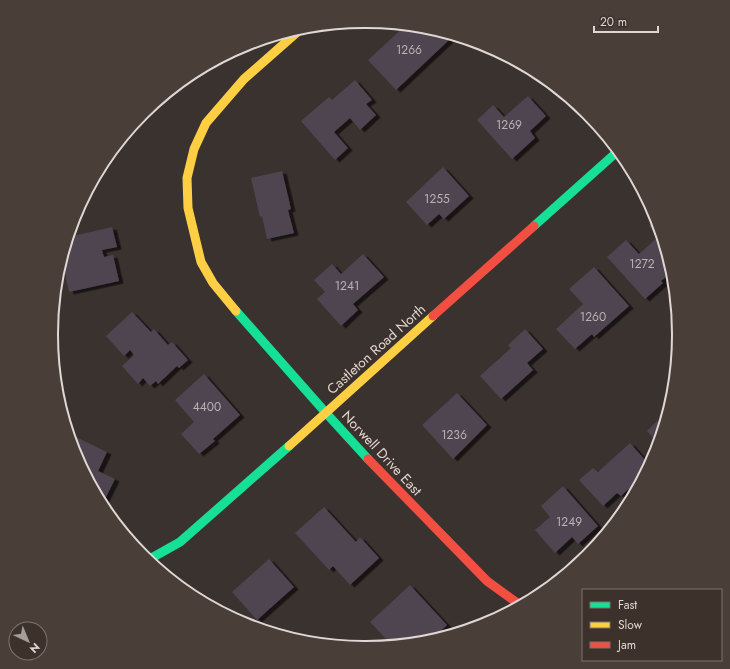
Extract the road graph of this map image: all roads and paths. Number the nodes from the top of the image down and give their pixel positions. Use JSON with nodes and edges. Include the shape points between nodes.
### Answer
{"nodes":[{"id":1,"x":292,"y":37,"type":"edge"},
{"id":2,"x":613,"y":155,"type":"edge"},
{"id":3,"x":326,"y":413,"type":"junction"},
{"id":4,"x":154,"y":557,"type":"edge"},
{"id":5,"x":515,"y":601,"type":"edge"}],
"edges":[{"from":1,"to":3,"type":"street","name":"Norwell Drive East","via":[[244,79],[206,123],[194,149],[187,178],[188,208],[201,262],[210,278]]},
{"from":2,"to":3,"type":"street","name":"Castleton Road North"},
{"from":3,"to":4,"type":"street","name":"Castleton Road North","via":[[180,542]]},
{"from":3,"to":5,"type":"street","name":"Norwell Drive East","via":[[405,499],[487,581]]}]}
